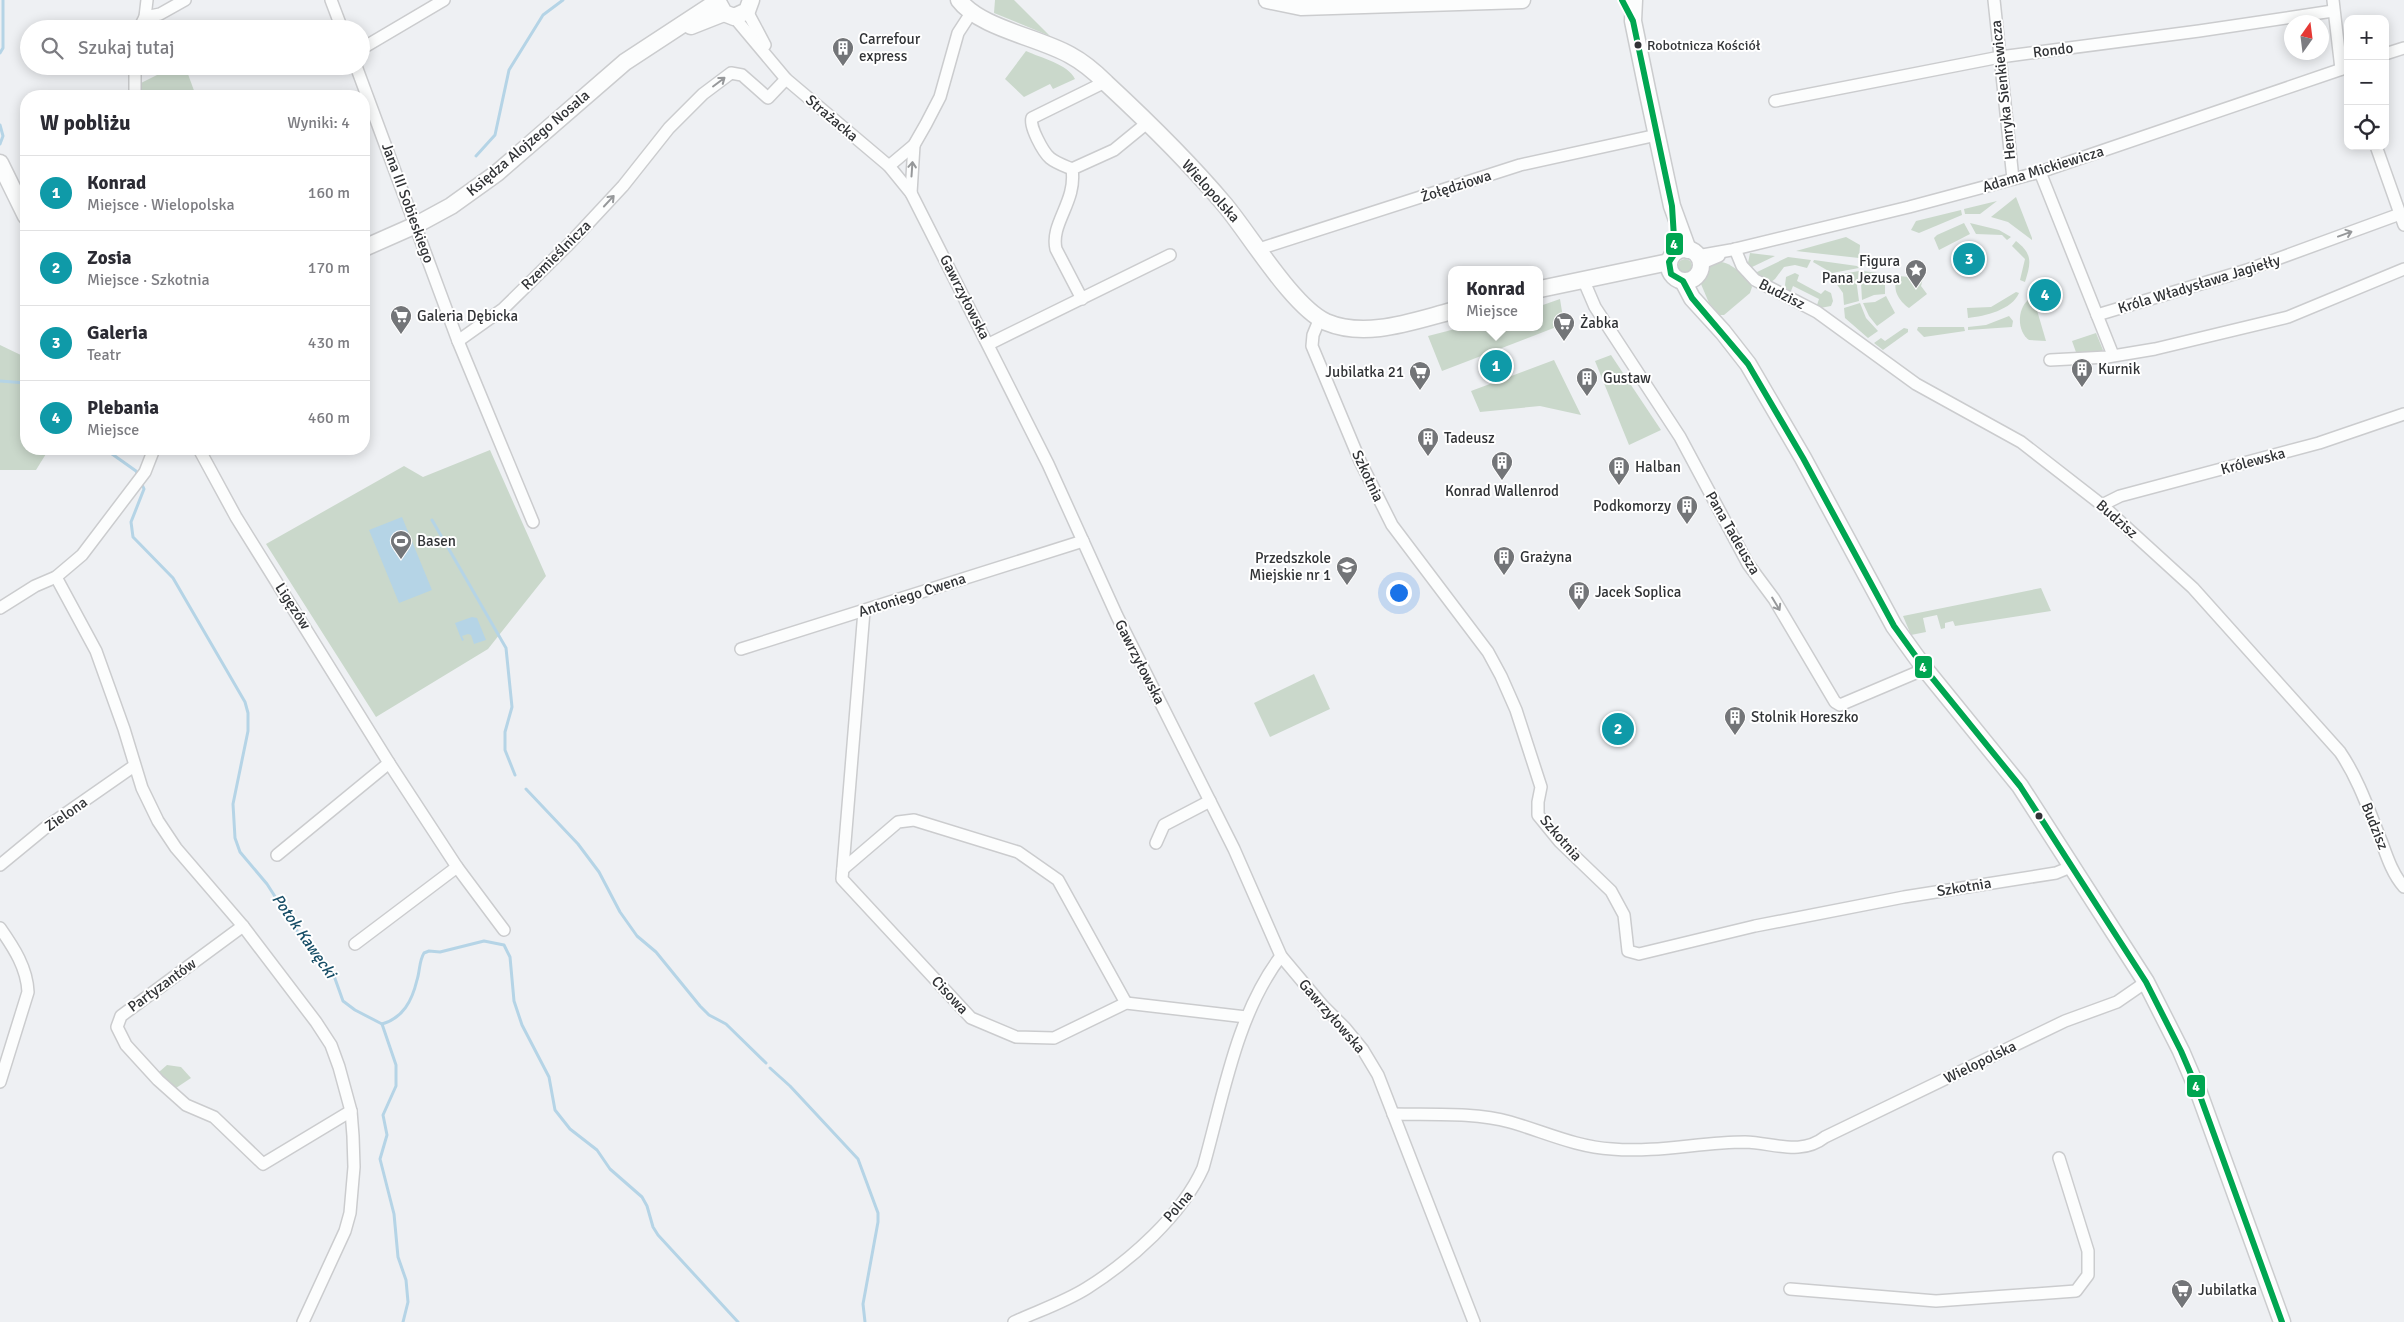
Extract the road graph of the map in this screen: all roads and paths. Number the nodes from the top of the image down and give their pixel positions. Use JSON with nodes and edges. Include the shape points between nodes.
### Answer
{"nodes":[{"id":1,"x":147,"y":0,"type":"edge"},
{"id":2,"x":185,"y":0,"type":"edge"},
{"id":3,"x":331,"y":0,"type":"edge"},
{"id":4,"x":444,"y":0,"type":"edge"},
{"id":5,"x":959,"y":0,"type":"edge"},
{"id":6,"x":1522,"y":0,"type":"edge"},
{"id":7,"x":1622,"y":0,"type":"edge"},
{"id":8,"x":1634,"y":0,"type":"edge"},
{"id":9,"x":1994,"y":0,"type":"edge"},
{"id":10,"x":1273,"y":1,"type":"edge"},
{"id":11,"x":1464,"y":2,"type":"edge"},
{"id":12,"x":970,"y":6,"type":"edge"},
{"id":13,"x":2333,"y":6,"type":"edge"},
{"id":14,"x":732,"y":7,"type":"edge"},
{"id":15,"x":145,"y":17,"type":"junction"},
{"id":16,"x":144,"y":20,"type":"edge"},
{"id":17,"x":339,"y":20,"type":"edge"},
{"id":18,"x":1633,"y":20,"type":"junction"},
{"id":19,"x":370,"y":44,"type":"edge"},
{"id":20,"x":2404,"y":48,"type":"edge"},
{"id":21,"x":2389,"y":53,"type":"edge"},
{"id":22,"x":2000,"y":57,"type":"junction"},
{"id":23,"x":2344,"y":68,"type":"edge"},
{"id":24,"x":135,"y":75,"type":"edge"},
{"id":25,"x":359,"y":75,"type":"edge"},
{"id":26,"x":786,"y":79,"type":"junction"},
{"id":27,"x":1105,"y":82,"type":"junction"},
{"id":28,"x":135,"y":90,"type":"edge"},
{"id":29,"x":365,"y":90,"type":"edge"},
{"id":30,"x":1776,"y":102,"type":"dead end"},
{"id":31,"x":370,"y":103,"type":"edge"},
{"id":32,"x":1147,"y":124,"type":"junction"},
{"id":33,"x":1657,"y":135,"type":"junction"},
{"id":34,"x":914,"y":145,"type":"junction"},
{"id":35,"x":2377,"y":150,"type":"edge"},
{"id":36,"x":0,"y":163,"type":"edge"},
{"id":37,"x":889,"y":166,"type":"junction"},
{"id":38,"x":1072,"y":169,"type":"junction"},
{"id":39,"x":2040,"y":172,"type":"junction"},
{"id":40,"x":2013,"y":179,"type":"junction"},
{"id":41,"x":911,"y":193,"type":"junction"},
{"id":42,"x":20,"y":204,"type":"edge"},
{"id":43,"x":2402,"y":218,"type":"edge"},
{"id":44,"x":416,"y":225,"type":"junction"},
{"id":45,"x":370,"y":245,"type":"edge"},
{"id":46,"x":1259,"y":249,"type":"junction"},
{"id":47,"x":1733,"y":250,"type":"junction"},
{"id":48,"x":1170,"y":255,"type":"dead end"},
{"id":49,"x":1685,"y":264,"type":"junction"},
{"id":50,"x":2404,"y":269,"type":"edge"},
{"id":51,"x":1583,"y":279,"type":"junction"},
{"id":52,"x":1543,"y":288,"type":"edge"},
{"id":53,"x":1082,"y":299,"type":"junction"},
{"id":54,"x":1448,"y":312,"type":"edge"},
{"id":55,"x":2098,"y":315,"type":"junction"},
{"id":56,"x":1320,"y":318,"type":"junction"},
{"id":57,"x":458,"y":341,"type":"junction"},
{"id":58,"x":989,"y":344,"type":"junction"},
{"id":59,"x":2114,"y":355,"type":"junction"},
{"id":60,"x":2050,"y":360,"type":"dead end"},
{"id":61,"x":2404,"y":414,"type":"edge"},
{"id":62,"x":152,"y":455,"type":"edge"},
{"id":63,"x":202,"y":455,"type":"edge"},
{"id":64,"x":2102,"y":505,"type":"junction"},
{"id":65,"x":533,"y":522,"type":"dead end"},
{"id":66,"x":1083,"y":541,"type":"junction"},
{"id":67,"x":56,"y":577,"type":"junction"},
{"id":68,"x":0,"y":608,"type":"edge"},
{"id":69,"x":864,"y":611,"type":"junction"},
{"id":70,"x":740,"y":649,"type":"dead end"},
{"id":71,"x":1925,"y":669,"type":"junction"},
{"id":72,"x":389,"y":763,"type":"junction"},
{"id":73,"x":134,"y":766,"type":"junction"},
{"id":74,"x":1210,"y":801,"type":"junction"},
{"id":75,"x":1156,"y":843,"type":"dead end"},
{"id":76,"x":277,"y":855,"type":"dead end"},
{"id":77,"x":0,"y":865,"type":"edge"},
{"id":78,"x":2072,"y":866,"type":"junction"},
{"id":79,"x":458,"y":867,"type":"junction"},
{"id":80,"x":843,"y":869,"type":"junction"},
{"id":81,"x":2404,"y":887,"type":"edge"},
{"id":82,"x":243,"y":926,"type":"junction"},
{"id":83,"x":0,"y":928,"type":"edge"},
{"id":84,"x":504,"y":930,"type":"dead end"},
{"id":85,"x":356,"y":944,"type":"dead end"},
{"id":86,"x":1281,"y":956,"type":"junction"},
{"id":87,"x":2146,"y":982,"type":"junction"},
{"id":88,"x":1126,"y":1002,"type":"junction"},
{"id":89,"x":1246,"y":1017,"type":"junction"},
{"id":90,"x":0,"y":1082,"type":"edge"},
{"id":91,"x":351,"y":1111,"type":"junction"},
{"id":92,"x":1393,"y":1114,"type":"junction"},
{"id":93,"x":2059,"y":1158,"type":"dead end"},
{"id":94,"x":1790,"y":1289,"type":"dead end"},
{"id":95,"x":303,"y":1322,"type":"edge"},
{"id":96,"x":1014,"y":1322,"type":"edge"},
{"id":97,"x":1474,"y":1322,"type":"edge"},
{"id":98,"x":2282,"y":1322,"type":"edge"}],
"edges":[{"from":1,"to":15,"type":"street"},
{"from":2,"to":15,"type":"street","via":[[160,14]]},
{"from":3,"to":17,"type":"street"},
{"from":4,"to":19,"type":"street"},
{"from":5,"to":12,"type":"street","name":"Wielopolska"},
{"from":6,"to":11,"type":"street"},
{"from":7,"to":18,"type":"street"},
{"from":8,"to":18,"type":"street"},
{"from":9,"to":22,"type":"street","name":"Henryka Sienkiewicza"},
{"from":10,"to":11,"type":"street","via":[[1301,7]]},
{"from":12,"to":27,"type":"street","name":"Wielopolska","via":[[1069,54]]},
{"from":12,"to":34,"type":"street","via":[[958,33],[940,97]]},
{"from":13,"to":22,"type":"street","name":"Rondo","via":[[2199,32]]},
{"from":13,"to":23,"type":"street"},
{"from":14,"to":26,"type":"street","name":"Strażacka"},
{"from":14,"to":44,"type":"street","name":"Księdza Alojzego Nosala","via":[[659,40],[625,62],[496,173],[450,206]]},
{"from":15,"to":16,"type":"street"},
{"from":18,"to":33,"type":"street"},
{"from":20,"to":21,"type":"street"},
{"from":22,"to":30,"type":"street","name":"Rondo"},
{"from":22,"to":40,"type":"street","name":"Henryka Sienkiewicza"},
{"from":23,"to":39,"type":"street","name":"Adama Mickiewicza"},
{"from":24,"to":28,"type":"street"},
{"from":25,"to":29,"type":"street","name":"Jana III Sobieskiego"},
{"from":26,"to":37,"type":"street","name":"Strażacka"},
{"from":57,"to":26,"type":"street","name":"Rzemieślnicza","one_way":true,"via":[[503,308],[569,244],[669,128],[703,94],[731,73],[742,75],[768,98]]},
{"from":27,"to":32,"type":"street","name":"Wielopolska"},
{"from":27,"to":38,"type":"street","via":[[1032,118],[1030,122],[1049,157]]},
{"from":31,"to":44,"type":"street","name":"Jana III Sobieskiego"},
{"from":32,"to":38,"type":"street","via":[[1114,150]]},
{"from":32,"to":46,"type":"street","name":"Wielopolska","via":[[1224,204]]},
{"from":33,"to":46,"type":"street","name":"Żołędziowa","via":[[1523,164]]},
{"from":33,"to":49,"type":"street"},
{"from":34,"to":37,"type":"street"},
{"from":41,"to":34,"type":"street","one_way":true},
{"from":35,"to":43,"type":"street"},
{"from":36,"to":42,"type":"street"},
{"from":37,"to":41,"type":"street","name":"Gawrzyłowska"},
{"from":38,"to":53,"type":"street","via":[[1072,192],[1054,243]]},
{"from":39,"to":40,"type":"street","name":"Adama Mickiewicza"},
{"from":39,"to":55,"type":"street","name":"Króla Władysława Jagiełły"},
{"from":40,"to":47,"type":"street","name":"Adama Mickiewicza"},
{"from":41,"to":58,"type":"street","name":"Gawrzyłowska"},
{"from":55,"to":43,"type":"street","name":"Króla Władysława Jagiełły","one_way":true,"via":[[2241,272]]},
{"from":44,"to":45,"type":"street","name":"Księdza Alojzego Nosala"},
{"from":44,"to":57,"type":"street","name":"Jana III Sobieskiego"},
{"from":46,"to":56,"type":"street","name":"Wielopolska","via":[[1298,298]]},
{"from":47,"to":49,"type":"street","name":"Adama Mickiewicza"},
{"from":47,"to":64,"type":"street","name":"Budzisz","via":[[1755,280],[1817,312],[1916,384],[2021,442]]},
{"from":48,"to":53,"type":"street"},
{"from":49,"to":51,"type":"street"},
{"from":49,"to":71,"type":"street","via":[[1692,298],[1748,364],[1804,458],[1894,626]]},
{"from":50,"to":59,"type":"street","via":[[2288,318],[2195,341]]},
{"from":51,"to":52,"type":"street"},
{"from":51,"to":71,"type":"street","name":"Pana Tadeusza","one_way":true,"via":[[1595,307],[1680,437],[1748,564],[1774,600],[1835,702],[1840,705]]},
{"from":53,"to":58,"type":"street"},
{"from":54,"to":56,"type":"street","name":"Wielopolska","via":[[1408,323],[1364,329],[1341,327]]},
{"from":55,"to":59,"type":"street","name":"Króla Władysława Jagiełły"},
{"from":56,"to":78,"type":"street","name":"Szkotnia","via":[[1312,346],[1373,489],[1392,525],[1488,652],[1516,710],[1541,787],[1538,815],[1560,842],[1611,892],[1624,915],[1628,951],[1639,954],[1754,926],[1904,897],[2056,873]]},
{"from":57,"to":65,"type":"street"},
{"from":58,"to":66,"type":"street","name":"Gawrzyłowska"},
{"from":59,"to":60,"type":"street"},
{"from":61,"to":64,"type":"street","name":"Królewska","via":[[2319,443],[2120,496]]},
{"from":62,"to":67,"type":"street","via":[[145,472],[82,555]]},
{"from":63,"to":72,"type":"street","name":"Ligęzów","via":[[232,510]]},
{"from":64,"to":81,"type":"street","name":"Budzisz","via":[[2193,588],[2340,752],[2354,774],[2397,878]]},
{"from":66,"to":69,"type":"street","name":"Antoniego Cwena"},
{"from":66,"to":74,"type":"street","name":"Gawrzyłowska"},
{"from":67,"to":68,"type":"street"},
{"from":67,"to":73,"type":"street","via":[[96,651]]},
{"from":69,"to":70,"type":"street","name":"Antoniego Cwena"},
{"from":69,"to":80,"type":"street","name":"Cisowa"},
{"from":71,"to":78,"type":"street","via":[[2020,786]]},
{"from":72,"to":76,"type":"street"},
{"from":72,"to":79,"type":"street","name":"Ligęzów"},
{"from":73,"to":77,"type":"street","name":"Zielona","via":[[45,828]]},
{"from":73,"to":82,"type":"street","via":[[158,821],[176,848]]},
{"from":74,"to":75,"type":"street","via":[[1164,825]]},
{"from":74,"to":86,"type":"street","name":"Gawrzyłowska"},
{"from":78,"to":87,"type":"street"},
{"from":79,"to":84,"type":"street","name":"Ligęzów"},
{"from":79,"to":85,"type":"street"},
{"from":80,"to":88,"type":"street","name":"Cisowa","via":[[842,879],[971,1018],[1016,1037],[1054,1038]]},
{"from":80,"to":88,"type":"street","via":[[898,822],[914,820],[1018,852],[1058,880]]},
{"from":82,"to":91,"type":"street","via":[[331,1045]]},
{"from":82,"to":91,"type":"street","name":"Partyzantów","via":[[121,1016],[117,1027],[126,1045],[186,1105],[214,1117],[263,1164]]},
{"from":83,"to":90,"type":"street","via":[[21,962],[28,992]]},
{"from":86,"to":89,"type":"street","name":"Polna","via":[[1270,969]]},
{"from":86,"to":92,"type":"street","name":"Gawrzyłowska","via":[[1362,1050],[1378,1075]]},
{"from":87,"to":92,"type":"street","name":"Wielopolska","via":[[2117,1002],[2065,1021],[1825,1137],[1814,1146],[1803,1148],[1745,1142],[1645,1150],[1612,1149],[1574,1144],[1509,1122],[1480,1117]]},
{"from":87,"to":98,"type":"street","via":[[2199,1093]]},
{"from":88,"to":89,"type":"street"},
{"from":89,"to":96,"type":"street","name":"Polna","via":[[1203,1168],[1184,1202],[1128,1258],[1086,1289]]},
{"from":91,"to":95,"type":"street","via":[[354,1167],[350,1213]]},
{"from":92,"to":97,"type":"street","name":"Gawrzyłowska"},
{"from":93,"to":94,"type":"street","via":[[2088,1251],[2088,1275],[2076,1291],[1936,1301]]}]}
